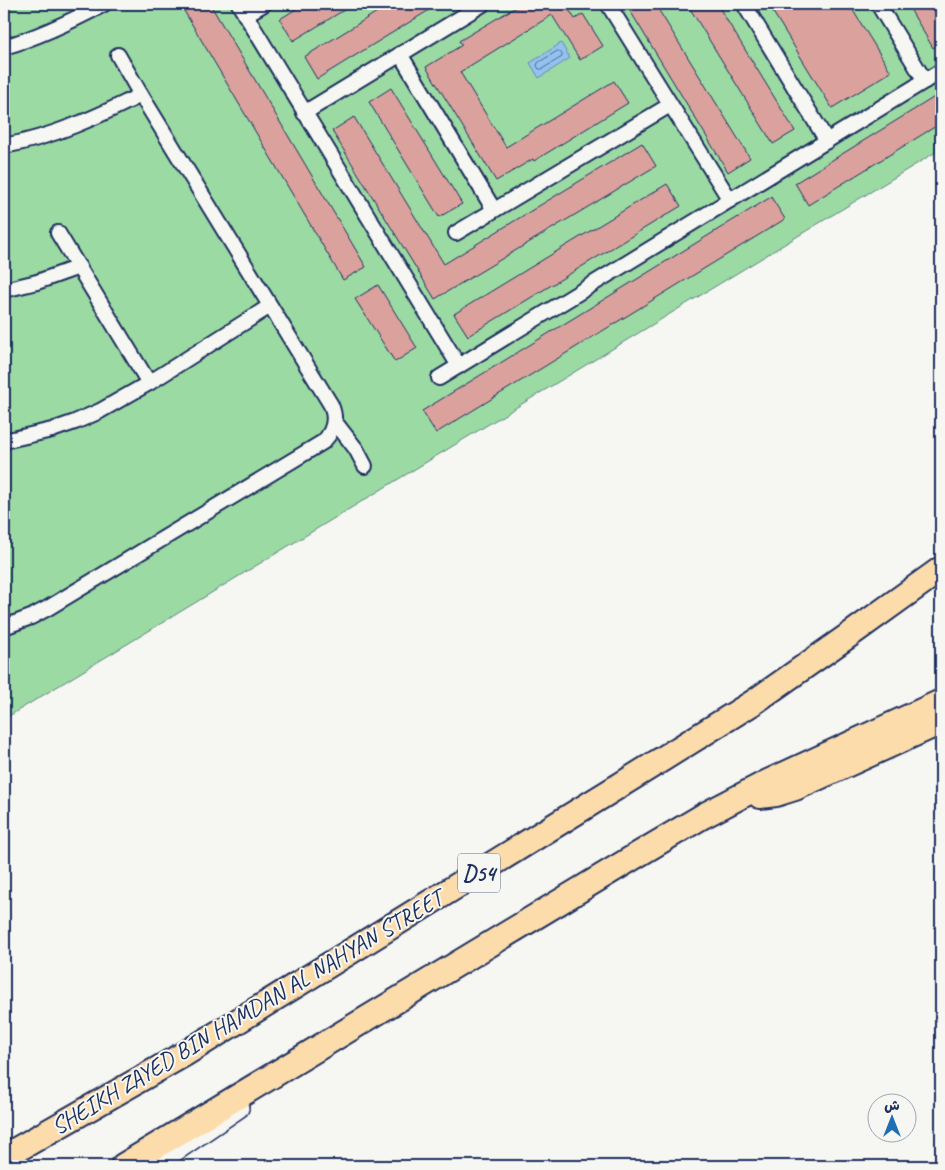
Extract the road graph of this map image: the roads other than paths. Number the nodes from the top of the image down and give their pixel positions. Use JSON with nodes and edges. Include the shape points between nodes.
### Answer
{"nodes":[{"id":1,"x":104,"y":4,"type":"edge"},
{"id":2,"x":264,"y":4,"type":"edge"},
{"id":3,"x":483,"y":4,"type":"edge"},
{"id":4,"x":608,"y":4,"type":"edge"},
{"id":5,"x":744,"y":4,"type":"edge"},
{"id":6,"x":878,"y":4,"type":"edge"},
{"id":7,"x":242,"y":10,"type":"edge"},
{"id":8,"x":4,"y":47,"type":"edge"},
{"id":9,"x":400,"y":54,"type":"junction"},
{"id":10,"x":118,"y":55,"type":"dead end"},
{"id":11,"x":941,"y":71,"type":"edge"},
{"id":12,"x":925,"y":81,"type":"junction"},
{"id":13,"x":141,"y":95,"type":"junction"},
{"id":14,"x":670,"y":105,"type":"junction"},
{"id":15,"x":304,"y":113,"type":"junction"},
{"id":16,"x":827,"y":141,"type":"junction"},
{"id":17,"x":4,"y":146,"type":"edge"},
{"id":18,"x":730,"y":200,"type":"junction"},
{"id":19,"x":494,"y":210,"type":"junction"},
{"id":20,"x":58,"y":233,"type":"dead end"},
{"id":21,"x":456,"y":233,"type":"dead end"},
{"id":22,"x":79,"y":267,"type":"junction"},
{"id":23,"x":4,"y":290,"type":"edge"},
{"id":24,"x":270,"y":306,"type":"junction"},
{"id":25,"x":459,"y":366,"type":"junction"},
{"id":26,"x":439,"y":378,"type":"dead end"},
{"id":27,"x":149,"y":383,"type":"junction"},
{"id":28,"x":335,"y":422,"type":"junction"},
{"id":29,"x":4,"y":441,"type":"edge"},
{"id":30,"x":365,"y":466,"type":"dead end"},
{"id":31,"x":941,"y":568,"type":"edge"},
{"id":32,"x":4,"y":628,"type":"edge"},
{"id":33,"x":941,"y":702,"type":"edge"},
{"id":34,"x":941,"y":722,"type":"edge"},
{"id":35,"x":743,"y":795,"type":"junction"},
{"id":36,"x":488,"y":946,"type":"junction"},
{"id":37,"x":27,"y":1143,"type":"junction"},
{"id":38,"x":4,"y":1148,"type":"edge"},
{"id":39,"x":4,"y":1158,"type":"edge"},
{"id":40,"x":123,"y":1166,"type":"edge"},
{"id":41,"x":154,"y":1166,"type":"edge"}],
"edges":[{"from":1,"to":8,"type":"street"},
{"from":2,"to":7,"type":"street"},
{"from":3,"to":9,"type":"street"},
{"from":4,"to":14,"type":"street"},
{"from":5,"to":16,"type":"street"},
{"from":6,"to":12,"type":"street"},
{"from":7,"to":15,"type":"street"},
{"from":9,"to":15,"type":"street"},
{"from":9,"to":19,"type":"street"},
{"from":10,"to":13,"type":"street"},
{"from":11,"to":12,"type":"street"},
{"from":12,"to":16,"type":"street"},
{"from":13,"to":17,"type":"street","via":[[68,128]]},
{"from":13,"to":24,"type":"street"},
{"from":14,"to":18,"type":"street"},
{"from":14,"to":19,"type":"street"},
{"from":15,"to":25,"type":"street"},
{"from":16,"to":18,"type":"street"},
{"from":18,"to":25,"type":"street"},
{"from":19,"to":21,"type":"street"},
{"from":20,"to":22,"type":"street"},
{"from":22,"to":23,"type":"street"},
{"from":22,"to":27,"type":"street"},
{"from":24,"to":27,"type":"street"},
{"from":24,"to":28,"type":"street","via":[[331,405]]},
{"from":25,"to":26,"type":"street"},
{"from":27,"to":29,"type":"street","via":[[75,422]]},
{"from":28,"to":30,"type":"street"},
{"from":28,"to":32,"type":"street","via":[[323,442],[48,608]]},
{"from":31,"to":37,"type":"highway","name":"SHEIKH ZAYED BIN HAMDAN AL NAHYAN STREET","number":"D54","via":[[754,702],[186,1053]]},
{"from":33,"to":35,"type":"highway"},
{"from":34,"to":35,"type":"highway","via":[[786,791],[765,796]]},
{"from":35,"to":36,"type":"highway"},
{"from":36,"to":40,"type":"highway"},
{"from":36,"to":41,"type":"street","via":[[461,969],[259,1095]]},
{"from":37,"to":38,"type":"street"},
{"from":37,"to":39,"type":"highway","name":"SHEIKH ZAYED BIN HAMDAN AL NAHYAN STREET","number":"D54"}]}
